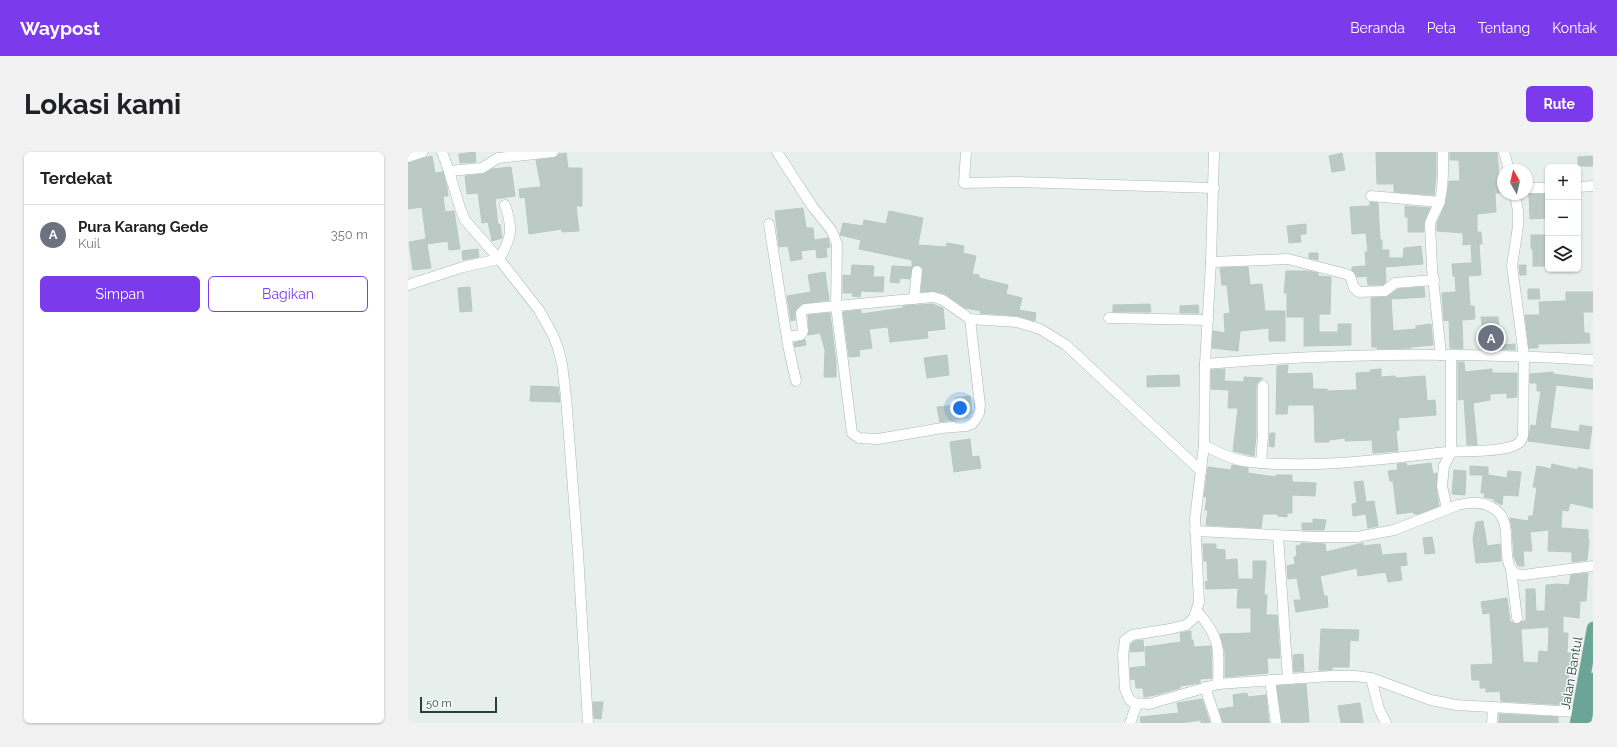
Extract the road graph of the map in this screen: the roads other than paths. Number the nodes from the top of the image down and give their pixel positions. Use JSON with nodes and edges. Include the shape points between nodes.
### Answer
{"nodes":[{"id":1,"x":423,"y":152,"type":"edge"},
{"id":2,"x":442,"y":152,"type":"edge"},
{"id":3,"x":553,"y":152,"type":"edge"},
{"id":4,"x":777,"y":152,"type":"edge"},
{"id":5,"x":966,"y":152,"type":"edge"},
{"id":6,"x":1214,"y":152,"type":"edge"},
{"id":7,"x":1443,"y":152,"type":"edge"},
{"id":8,"x":1504,"y":152,"type":"edge"},
{"id":9,"x":408,"y":158,"type":"edge"},
{"id":10,"x":1507,"y":164,"type":"edge"},
{"id":11,"x":449,"y":171,"type":"junction"},
{"id":12,"x":1593,"y":186,"type":"edge"},
{"id":13,"x":1581,"y":187,"type":"edge"},
{"id":14,"x":1214,"y":188,"type":"junction"},
{"id":15,"x":1533,"y":188,"type":"edge"},
{"id":16,"x":1545,"y":188,"type":"edge"},
{"id":17,"x":1371,"y":196,"type":"dead end"},
{"id":18,"x":1516,"y":200,"type":"edge"},
{"id":19,"x":1440,"y":202,"type":"junction"},
{"id":20,"x":505,"y":205,"type":"dead end"},
{"id":21,"x":769,"y":224,"type":"dead end"},
{"id":22,"x":499,"y":259,"type":"junction"},
{"id":23,"x":1212,"y":262,"type":"junction"},
{"id":24,"x":917,"y":271,"type":"dead end"},
{"id":25,"x":1434,"y":280,"type":"junction"},
{"id":26,"x":408,"y":285,"type":"edge"},
{"id":27,"x":914,"y":299,"type":"junction"},
{"id":28,"x":836,"y":306,"type":"junction"},
{"id":29,"x":1109,"y":318,"type":"dead end"},
{"id":30,"x":970,"y":319,"type":"junction"},
{"id":31,"x":1208,"y":320,"type":"junction"},
{"id":32,"x":787,"y":337,"type":"junction"},
{"id":33,"x":1446,"y":356,"type":"junction"},
{"id":34,"x":1524,"y":356,"type":"junction"},
{"id":35,"x":1593,"y":360,"type":"edge"},
{"id":36,"x":1205,"y":364,"type":"junction"},
{"id":37,"x":796,"y":381,"type":"dead end"},
{"id":38,"x":1263,"y":386,"type":"dead end"},
{"id":39,"x":1204,"y":447,"type":"junction"},
{"id":40,"x":1451,"y":452,"type":"junction"},
{"id":41,"x":1261,"y":463,"type":"junction"},
{"id":42,"x":1202,"y":468,"type":"junction"},
{"id":43,"x":1447,"y":509,"type":"junction"},
{"id":44,"x":1195,"y":531,"type":"junction"},
{"id":45,"x":1278,"y":536,"type":"junction"},
{"id":46,"x":1593,"y":566,"type":"edge"},
{"id":47,"x":1511,"y":570,"type":"junction"},
{"id":48,"x":1197,"y":611,"type":"junction"},
{"id":49,"x":1517,"y":618,"type":"dead end"},
{"id":50,"x":1593,"y":628,"type":"edge"},
{"id":51,"x":1370,"y":678,"type":"junction"},
{"id":52,"x":1288,"y":679,"type":"junction"},
{"id":53,"x":1593,"y":679,"type":"edge"},
{"id":54,"x":1270,"y":680,"type":"junction"},
{"id":55,"x":1218,"y":684,"type":"junction"},
{"id":56,"x":1205,"y":687,"type":"junction"},
{"id":57,"x":1137,"y":704,"type":"junction"},
{"id":58,"x":1493,"y":707,"type":"junction"},
{"id":59,"x":1577,"y":718,"type":"edge"},
{"id":60,"x":588,"y":723,"type":"edge"},
{"id":61,"x":1130,"y":723,"type":"edge"},
{"id":62,"x":1217,"y":723,"type":"edge"},
{"id":63,"x":1276,"y":723,"type":"edge"},
{"id":64,"x":1386,"y":723,"type":"edge"},
{"id":65,"x":1492,"y":723,"type":"edge"},
{"id":66,"x":1585,"y":723,"type":"edge"}],
"edges":[{"from":1,"to":9,"type":"street"},
{"from":2,"to":11,"type":"street"},
{"from":3,"to":11,"type":"street","via":[[498,158],[482,168]]},
{"from":4,"to":28,"type":"street","via":[[812,206],[832,231],[837,244]]},
{"from":5,"to":14,"type":"street","via":[[964,183],[1016,182]]},
{"from":6,"to":14,"type":"street"},
{"from":7,"to":19,"type":"street"},
{"from":8,"to":10,"type":"street"},
{"from":11,"to":22,"type":"street","via":[[462,215]]},
{"from":12,"to":13,"type":"street"},
{"from":14,"to":23,"type":"street"},
{"from":15,"to":16,"type":"street"},
{"from":17,"to":19,"type":"street"},
{"from":18,"to":34,"type":"street","via":[[1518,226],[1512,266]]},
{"from":19,"to":25,"type":"street","via":[[1430,224]]},
{"from":20,"to":22,"type":"street","via":[[509,217],[510,236]]},
{"from":21,"to":32,"type":"street"},
{"from":22,"to":26,"type":"street","via":[[463,267]]},
{"from":22,"to":60,"type":"street","via":[[546,322],[562,364],[578,553]]},
{"from":23,"to":25,"type":"street","via":[[1288,259],[1346,274],[1350,276],[1354,288],[1359,292],[1385,291],[1395,283]]},
{"from":23,"to":31,"type":"street"},
{"from":24,"to":27,"type":"street"},
{"from":25,"to":33,"type":"street"},
{"from":27,"to":28,"type":"street"},
{"from":27,"to":30,"type":"street","via":[[933,297],[943,300]]},
{"from":28,"to":30,"type":"street","via":[[852,433],[865,440],[972,424],[979,413],[980,405]]},
{"from":28,"to":32,"type":"street","via":[[803,310],[801,335]]},
{"from":29,"to":31,"type":"street"},
{"from":30,"to":42,"type":"street","via":[[1017,322],[1040,329],[1058,339]]},
{"from":31,"to":36,"type":"street"},
{"from":32,"to":37,"type":"street"},
{"from":33,"to":34,"type":"street"},
{"from":33,"to":36,"type":"street","via":[[1261,359]]},
{"from":33,"to":40,"type":"street"},
{"from":34,"to":35,"type":"street"},
{"from":34,"to":40,"type":"street","via":[[1521,440],[1516,445],[1505,448]]},
{"from":36,"to":39,"type":"street"},
{"from":38,"to":41,"type":"street"},
{"from":39,"to":41,"type":"street","via":[[1230,458]]},
{"from":39,"to":42,"type":"street"},
{"from":40,"to":41,"type":"street","via":[[1316,464]]},
{"from":40,"to":43,"type":"street","via":[[1444,466],[1442,486]]},
{"from":42,"to":44,"type":"street"},
{"from":43,"to":45,"type":"street","via":[[1376,534],[1335,538]]},
{"from":43,"to":47,"type":"street","via":[[1462,504],[1483,503],[1498,511],[1504,520]]},
{"from":44,"to":45,"type":"street"},
{"from":44,"to":48,"type":"street"},
{"from":45,"to":52,"type":"street"},
{"from":46,"to":47,"type":"street","via":[[1523,575],[1517,575]]},
{"from":47,"to":49,"type":"street"},
{"from":48,"to":55,"type":"street","via":[[1212,628],[1216,637],[1219,658]]},
{"from":48,"to":57,"type":"street","via":[[1186,625],[1132,635],[1124,640],[1125,689],[1129,699]]},
{"from":50,"to":59,"type":"main road","name":"Jalan Bantul"},
{"from":51,"to":52,"type":"street","via":[[1332,676]]},
{"from":51,"to":58,"type":"street","via":[[1444,703]]},
{"from":51,"to":64,"type":"street"},
{"from":52,"to":54,"type":"street"},
{"from":53,"to":66,"type":"main road","name":"Jalan Bantul"},
{"from":54,"to":55,"type":"street"},
{"from":54,"to":63,"type":"street"},
{"from":55,"to":56,"type":"street"},
{"from":56,"to":57,"type":"street","via":[[1149,704]]},
{"from":56,"to":62,"type":"street"},
{"from":57,"to":61,"type":"street"},
{"from":58,"to":59,"type":"street"},
{"from":58,"to":65,"type":"street"}]}
